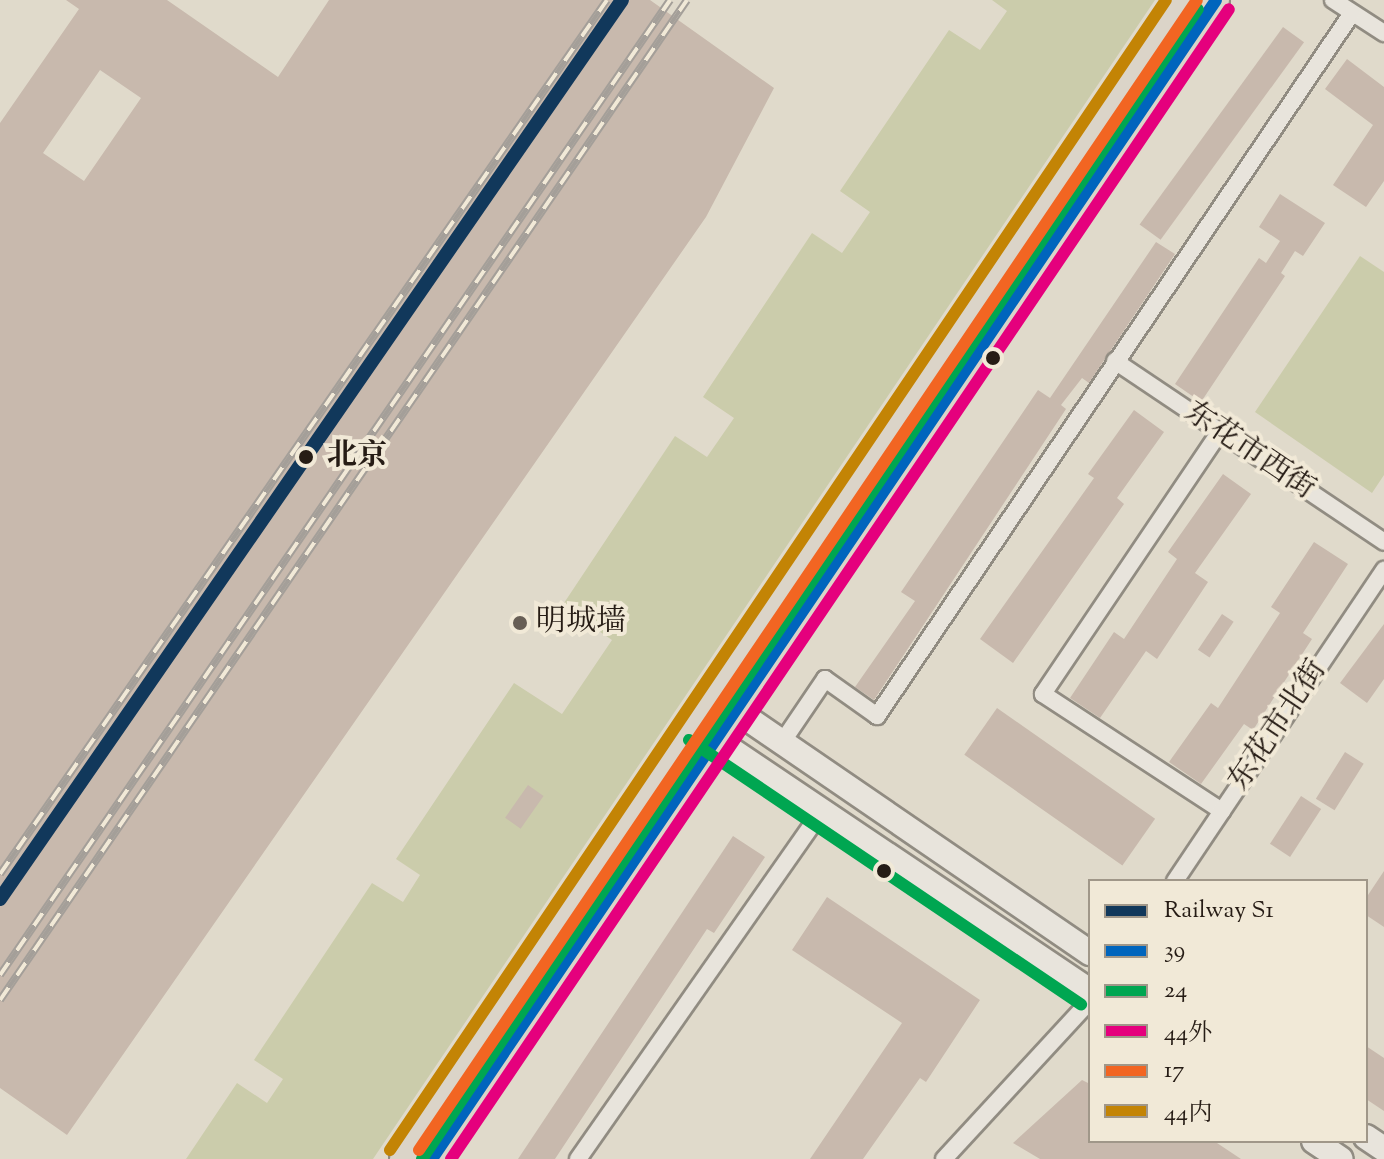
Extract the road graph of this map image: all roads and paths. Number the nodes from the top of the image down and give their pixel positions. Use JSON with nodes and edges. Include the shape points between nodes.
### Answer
{"nodes":[{"id":1,"x":1185,"y":0,"type":"edge"},
{"id":2,"x":1216,"y":0,"type":"edge"},
{"id":3,"x":1333,"y":0,"type":"edge"},
{"id":4,"x":1352,"y":13,"type":"junction"},
{"id":5,"x":1384,"y":33,"type":"edge"},
{"id":6,"x":1115,"y":361,"type":"junction"},
{"id":7,"x":1219,"y":433,"type":"junction"},
{"id":8,"x":1384,"y":542,"type":"edge"},
{"id":9,"x":1384,"y":570,"type":"edge"},
{"id":10,"x":726,"y":704,"type":"junction"},
{"id":11,"x":707,"y":734,"type":"junction"},
{"id":12,"x":783,"y":741,"type":"junction"},
{"id":13,"x":822,"y":811,"type":"junction"},
{"id":14,"x":1222,"y":811,"type":"junction"},
{"id":15,"x":1176,"y":879,"type":"edge"},
{"id":16,"x":1088,"y":952,"type":"edge"},
{"id":17,"x":1088,"y":990,"type":"edge"},
{"id":18,"x":1088,"y":1003,"type":"edge"},
{"id":19,"x":1317,"y":1143,"type":"edge"},
{"id":20,"x":403,"y":1159,"type":"edge"},
{"id":21,"x":432,"y":1159,"type":"edge"},
{"id":22,"x":578,"y":1159,"type":"edge"},
{"id":23,"x":944,"y":1159,"type":"edge"},
{"id":24,"x":1341,"y":1159,"type":"edge"}],
"edges":[{"from":1,"to":10,"type":"main road"},
{"from":2,"to":10,"type":"main road"},
{"from":3,"to":4,"type":"street"},
{"from":4,"to":5,"type":"street"},
{"from":4,"to":6,"type":"street"},
{"from":6,"to":7,"type":"street","name":"东花市西街"},
{"from":6,"to":12,"type":"street","via":[[877,716],[825,679]]},
{"from":7,"to":8,"type":"street","name":"东花市西街"},
{"from":7,"to":14,"type":"street","via":[[1043,694]]},
{"from":9,"to":14,"type":"street","name":"东花市北街"},
{"from":10,"to":11,"type":"main road"},
{"from":10,"to":12,"type":"main road"},
{"from":11,"to":13,"type":"main road"},
{"from":11,"to":20,"type":"main road"},
{"from":11,"to":21,"type":"main road"},
{"from":12,"to":16,"type":"main road"},
{"from":13,"to":17,"type":"main road"},
{"from":13,"to":22,"type":"street"},
{"from":14,"to":15,"type":"street","name":"东花市北街"},
{"from":18,"to":23,"type":"street"},
{"from":19,"to":24,"type":"main road"}]}
